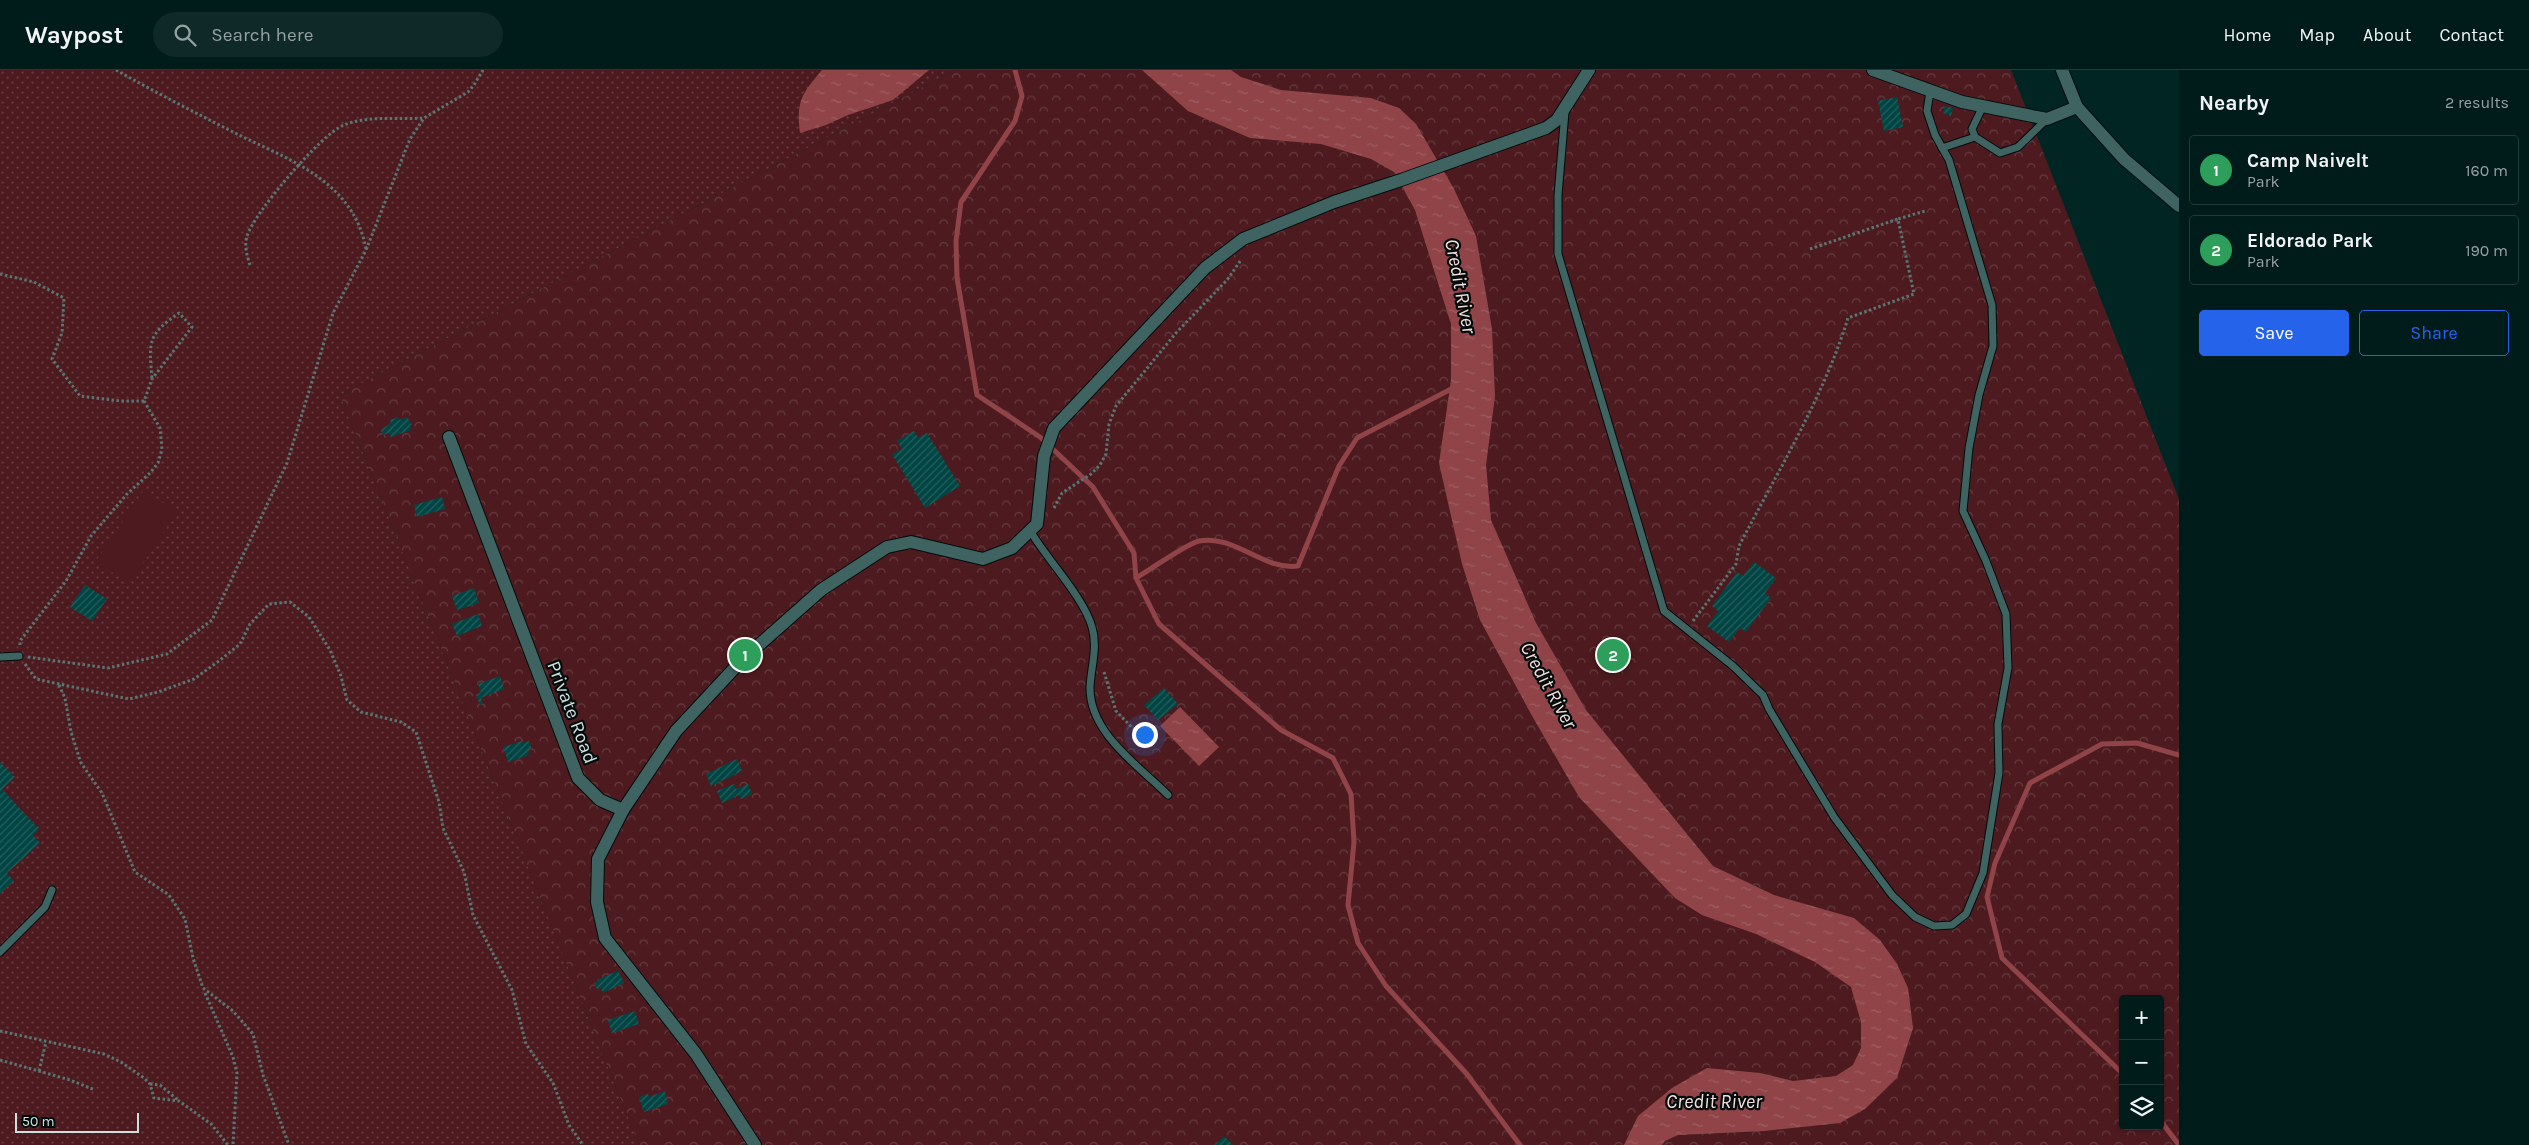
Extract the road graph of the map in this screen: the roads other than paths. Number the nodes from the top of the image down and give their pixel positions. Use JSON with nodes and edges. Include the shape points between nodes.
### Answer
{"nodes":[{"id":1,"x":1589,"y":70,"type":"edge"},
{"id":2,"x":1872,"y":70,"type":"edge"},
{"id":3,"x":2062,"y":70,"type":"edge"},
{"id":4,"x":1930,"y":91,"type":"junction"},
{"id":5,"x":1983,"y":106,"type":"junction"},
{"id":6,"x":2077,"y":107,"type":"junction"},
{"id":7,"x":1565,"y":110,"type":"junction"},
{"id":8,"x":2047,"y":119,"type":"junction"},
{"id":9,"x":1975,"y":138,"type":"junction"},
{"id":10,"x":1942,"y":148,"type":"junction"},
{"id":11,"x":2179,"y":206,"type":"edge"},
{"id":12,"x":448,"y":437,"type":"dead end"},
{"id":13,"x":1031,"y":532,"type":"junction"},
{"id":14,"x":19,"y":656,"type":"road end"},
{"id":15,"x":0,"y":657,"type":"edge"},
{"id":16,"x":1168,"y":795,"type":"dead end"},
{"id":17,"x":623,"y":810,"type":"junction"},
{"id":18,"x":52,"y":890,"type":"dead end"},
{"id":19,"x":0,"y":952,"type":"edge"},
{"id":20,"x":756,"y":1145,"type":"edge"}],
"edges":[{"from":1,"to":7,"type":"street"},
{"from":2,"to":4,"type":"street"},
{"from":3,"to":6,"type":"street"},
{"from":4,"to":5,"type":"street"},
{"from":4,"to":10,"type":"lane","via":[[1927,111]]},
{"from":5,"to":8,"type":"street"},
{"from":5,"to":9,"type":"lane","via":[[1972,129]]},
{"from":6,"to":8,"type":"street"},
{"from":6,"to":11,"type":"street","via":[[2124,159]]},
{"from":7,"to":10,"type":"lane","via":[[1558,195],[1558,254],[1664,611],[1733,666],[1763,695],[1768,710],[1834,817],[1892,895],[1915,917],[1934,926],[1952,925],[1966,914],[1982,873],[1999,773],[1998,724],[2008,668],[2006,614],[1963,511],[1969,448],[1993,346],[1992,305],[1949,160]]},
{"from":7,"to":13,"type":"street","via":[[1546,128],[1334,202],[1243,239],[1205,268],[1054,428],[1044,456],[1037,524]]},
{"from":8,"to":9,"type":"lane","via":[[2018,147],[2000,153]]},
{"from":9,"to":10,"type":"lane"},
{"from":12,"to":17,"type":"street","name":"Private Road","via":[[578,778],[600,800]]},
{"from":13,"to":16,"type":"lane","via":[[1085,608],[1093,628],[1095,648],[1090,689],[1100,726]]},
{"from":13,"to":17,"type":"street","via":[[1012,548],[983,558],[911,542],[887,547],[820,590],[742,660],[676,731]]},
{"from":14,"to":15,"type":"lane"},
{"from":17,"to":20,"type":"street","via":[[598,859],[597,902],[605,938],[696,1054]]},
{"from":18,"to":19,"type":"lane","via":[[45,907]]}]}
